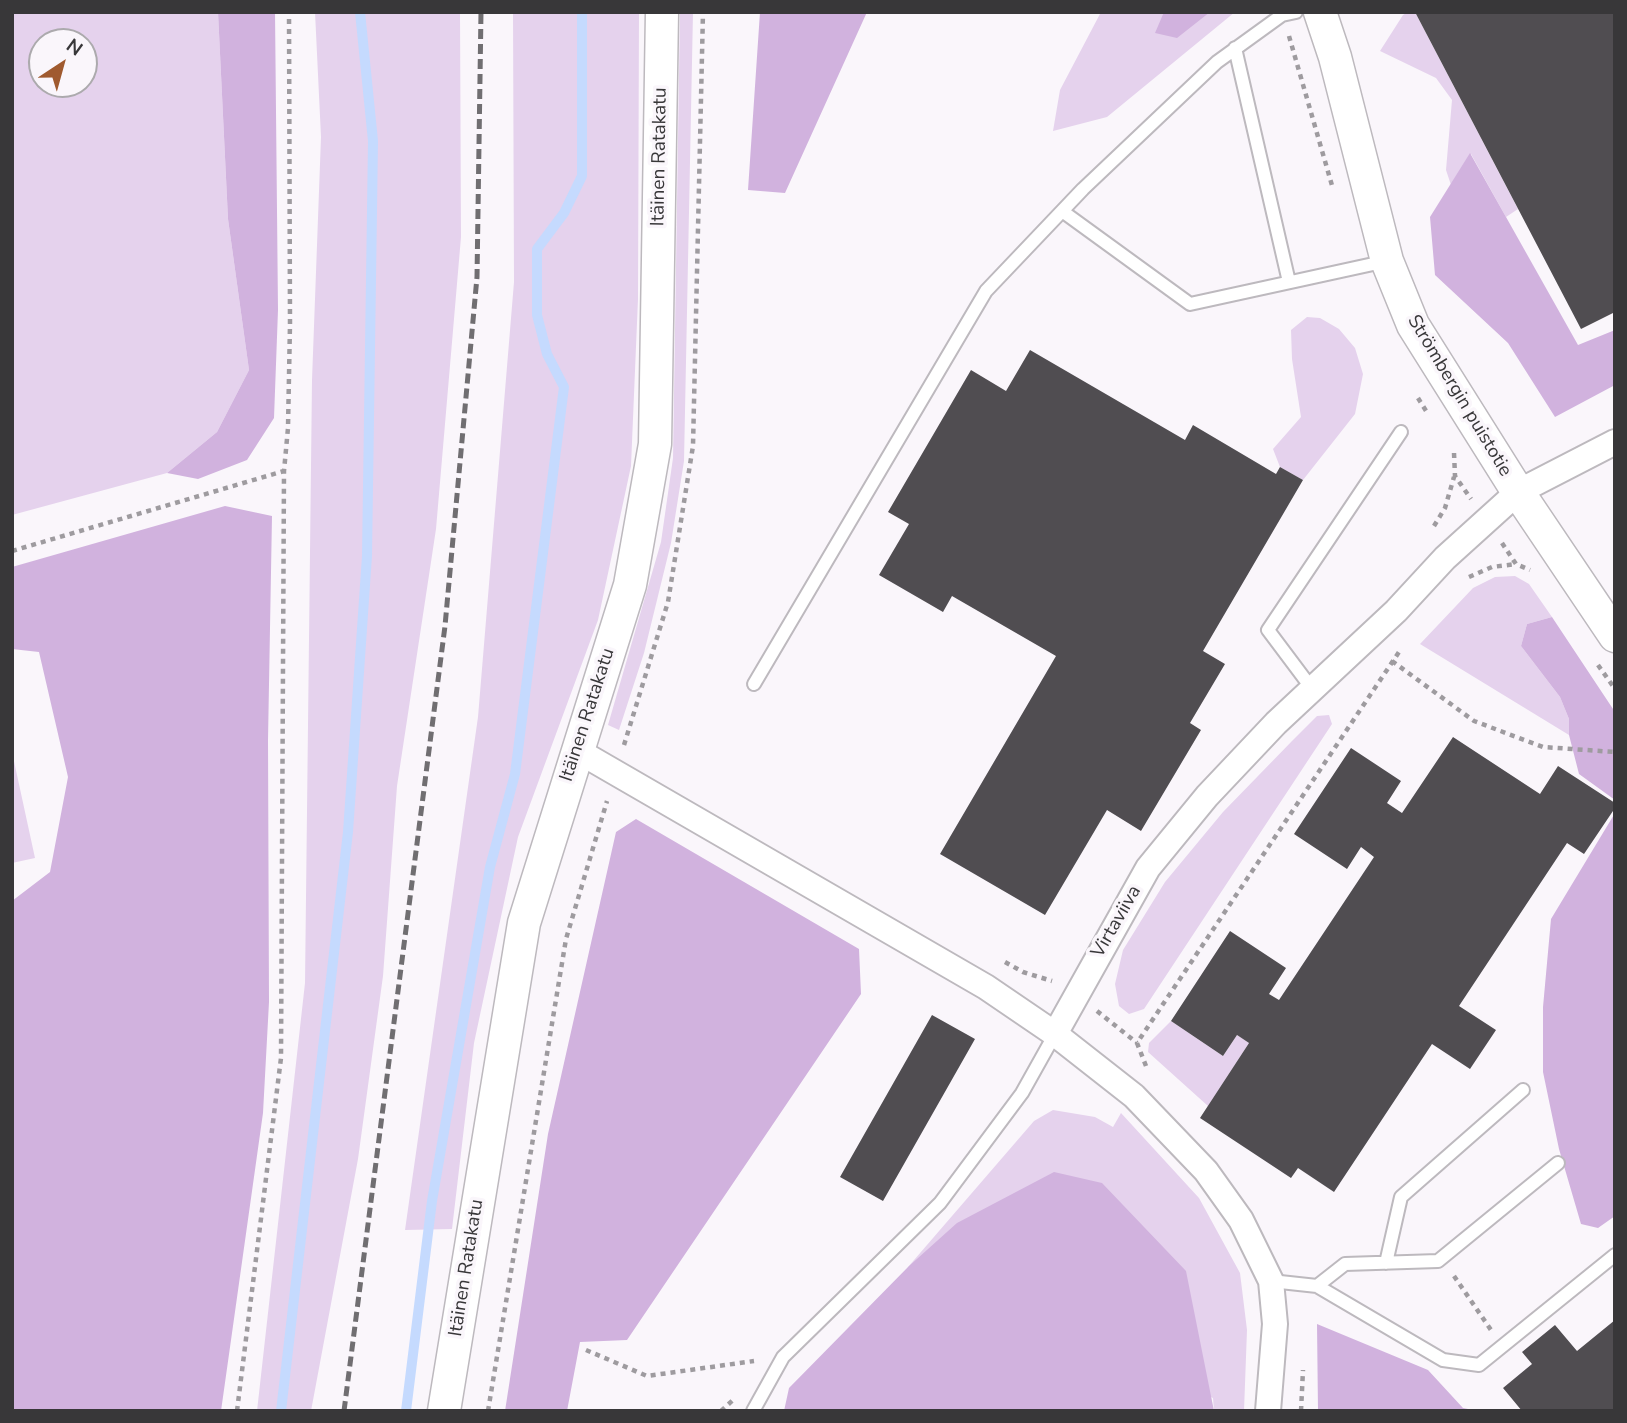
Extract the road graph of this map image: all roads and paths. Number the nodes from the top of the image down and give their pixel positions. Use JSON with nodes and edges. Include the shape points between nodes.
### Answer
{"nodes":[{"id":1,"x":289,"y":12,"type":"edge"},
{"id":2,"x":662,"y":12,"type":"edge"},
{"id":3,"x":1296,"y":12,"type":"edge"},
{"id":4,"x":1320,"y":12,"type":"edge"},
{"id":5,"x":1236,"y":48,"type":"junction"},
{"id":6,"x":1062,"y":211,"type":"junction"},
{"id":7,"x":1387,"y":261,"type":"junction"},
{"id":8,"x":1289,"y":282,"type":"junction"},
{"id":9,"x":1401,"y":432,"type":"dead end"},
{"id":10,"x":1615,"y":442,"type":"edge"},
{"id":11,"x":284,"y":471,"type":"junction"},
{"id":12,"x":1518,"y":492,"type":"junction"},
{"id":13,"x":12,"y":551,"type":"edge"},
{"id":14,"x":1516,"y":564,"type":"dead end"},
{"id":15,"x":1467,"y":578,"type":"dead end"},
{"id":16,"x":1615,"y":636,"type":"edge"},
{"id":17,"x":1366,"y":640,"type":"junction"},
{"id":18,"x":1408,"y":640,"type":"dead end"},
{"id":19,"x":1392,"y":661,"type":"junction"},
{"id":20,"x":754,"y":684,"type":"dead end"},
{"id":21,"x":1313,"y":691,"type":"junction"},
{"id":22,"x":624,"y":746,"type":"dead end"},
{"id":23,"x":578,"y":751,"type":"junction"},
{"id":24,"x":1615,"y":752,"type":"edge"},
{"id":25,"x":616,"y":773,"type":"junction"},
{"id":26,"x":1055,"y":1034,"type":"junction"},
{"id":27,"x":1153,"y":1074,"type":"dead end"},
{"id":28,"x":1523,"y":1090,"type":"dead end"},
{"id":29,"x":1558,"y":1163,"type":"dead end"},
{"id":30,"x":1615,"y":1255,"type":"edge"},
{"id":31,"x":1386,"y":1263,"type":"junction"},
{"id":32,"x":1271,"y":1281,"type":"junction"},
{"id":33,"x":1317,"y":1286,"type":"junction"},
{"id":34,"x":1464,"y":1289,"type":"dead end"},
{"id":35,"x":1486,"y":1322,"type":"dead end"},
{"id":36,"x":586,"y":1350,"type":"dead end"},
{"id":37,"x":783,"y":1357,"type":"junction"},
{"id":38,"x":1304,"y":1358,"type":"dead end"},
{"id":39,"x":237,"y":1411,"type":"edge"},
{"id":40,"x":444,"y":1411,"type":"edge"},
{"id":41,"x":488,"y":1411,"type":"edge"},
{"id":42,"x":753,"y":1411,"type":"edge"},
{"id":43,"x":1268,"y":1411,"type":"edge"},
{"id":44,"x":1301,"y":1411,"type":"edge"}],
"edges":[{"from":1,"to":11,"type":"path","via":[[290,324]]},
{"from":2,"to":23,"type":"street","name":"Itäinen Ratakatu","via":[[655,444],[630,584]]},
{"from":3,"to":5,"type":"lane","via":[[1282,15]]},
{"from":4,"to":7,"type":"street","name":"Strömbergin puistotie"},
{"from":5,"to":6,"type":"lane"},
{"from":5,"to":8,"type":"lane"},
{"from":6,"to":8,"type":"lane","via":[[1190,304]]},
{"from":6,"to":20,"type":"lane","via":[[986,291]]},
{"from":7,"to":8,"type":"lane"},
{"from":7,"to":12,"type":"street","name":"Strömbergin puistotie","via":[[1413,325]]},
{"from":9,"to":21,"type":"lane","via":[[1268,630]]},
{"from":10,"to":12,"type":"street","name":"Virtaviiva"},
{"from":11,"to":13,"type":"path"},
{"from":11,"to":39,"type":"path","via":[[281,1058]]},
{"from":12,"to":16,"type":"street","name":"Strömbergin puistotie"},
{"from":12,"to":17,"type":"street","name":"Virtaviiva","via":[[1445,558]]},
{"from":14,"to":15,"type":"path"},
{"from":17,"to":19,"type":"path"},
{"from":17,"to":21,"type":"street","name":"Virtaviiva"},
{"from":18,"to":19,"type":"path"},
{"from":19,"to":24,"type":"path","via":[[1474,722],[1542,747]]},
{"from":19,"to":27,"type":"path","via":[[1138,1043],[1144,1064]]},
{"from":21,"to":26,"type":"street","name":"Virtaviiva","via":[[1276,723],[1148,868]]},
{"from":22,"to":25,"type":"path"},
{"from":23,"to":25,"type":"street"},
{"from":23,"to":40,"type":"street","name":"Itäinen Ratakatu","via":[[524,923]]},
{"from":25,"to":26,"type":"street","via":[[986,987]]},
{"from":25,"to":41,"type":"path","via":[[566,939]]},
{"from":26,"to":32,"type":"street","via":[[1134,1096],[1206,1171],[1241,1220]]},
{"from":26,"to":37,"type":"lane","via":[[1022,1093],[940,1203]]},
{"from":28,"to":31,"type":"lane","via":[[1401,1197]]},
{"from":29,"to":31,"type":"lane","via":[[1438,1261]]},
{"from":30,"to":33,"type":"lane","via":[[1479,1365],[1443,1360]]},
{"from":31,"to":33,"type":"lane","via":[[1345,1264]]},
{"from":32,"to":33,"type":"lane"},
{"from":32,"to":43,"type":"street","via":[[1275,1324]]},
{"from":34,"to":35,"type":"path"},
{"from":36,"to":37,"type":"path","via":[[647,1376]]},
{"from":37,"to":42,"type":"lane"},
{"from":38,"to":44,"type":"path"}]}
